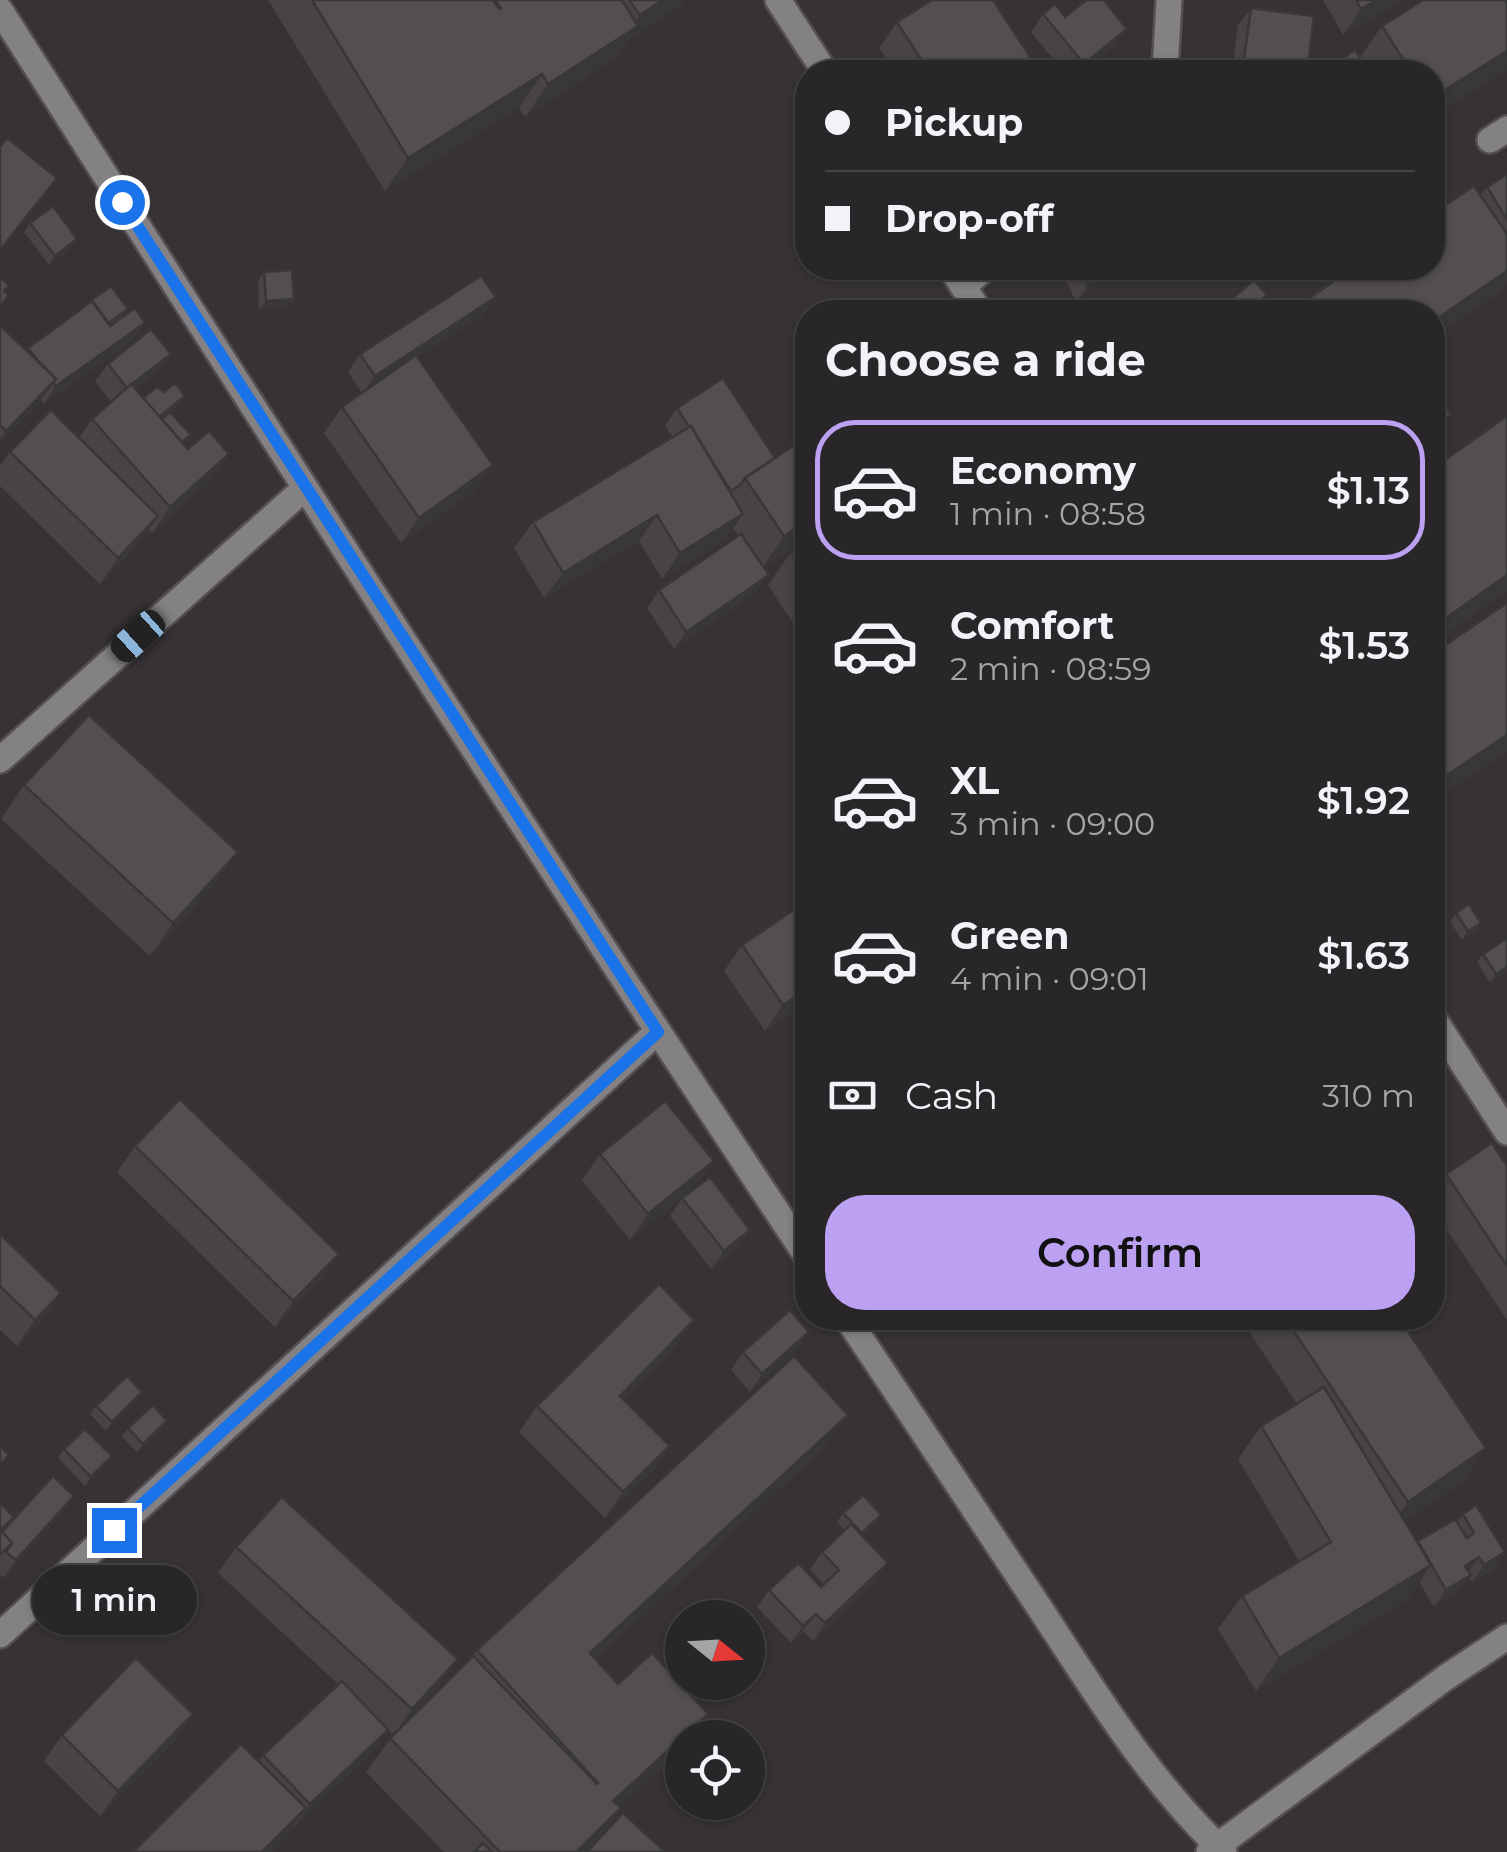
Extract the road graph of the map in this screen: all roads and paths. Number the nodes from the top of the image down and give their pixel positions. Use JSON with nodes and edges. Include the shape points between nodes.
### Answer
{"nodes":[{"id":1,"x":778,"y":0,"type":"edge"},
{"id":2,"x":1170,"y":0,"type":"edge"},
{"id":3,"x":0,"y":10,"type":"edge"},
{"id":4,"x":817,"y":60,"type":"edge"},
{"id":5,"x":1166,"y":60,"type":"edge"},
{"id":6,"x":305,"y":488,"type":"junction"},
{"id":7,"x":0,"y":760,"type":"edge"},
{"id":8,"x":658,"y":1032,"type":"junction"},
{"id":9,"x":1445,"y":1036,"type":"edge"},
{"id":10,"x":1507,"y":1132,"type":"edge"},
{"id":11,"x":795,"y":1238,"type":"edge"},
{"id":12,"x":855,"y":1330,"type":"edge"},
{"id":13,"x":0,"y":1634,"type":"edge"},
{"id":14,"x":1507,"y":1638,"type":"edge"},
{"id":15,"x":1217,"y":1850,"type":"edge"}],
"edges":[{"from":1,"to":4,"type":"street"},
{"from":2,"to":5,"type":"street"},
{"from":3,"to":6,"type":"street"},
{"from":6,"to":7,"type":"street"},
{"from":6,"to":8,"type":"street"},
{"from":8,"to":11,"type":"street"},
{"from":8,"to":13,"type":"street"},
{"from":9,"to":10,"type":"street"},
{"from":12,"to":15,"type":"street","via":[[1060,1640]]},
{"from":14,"to":15,"type":"street"}]}
